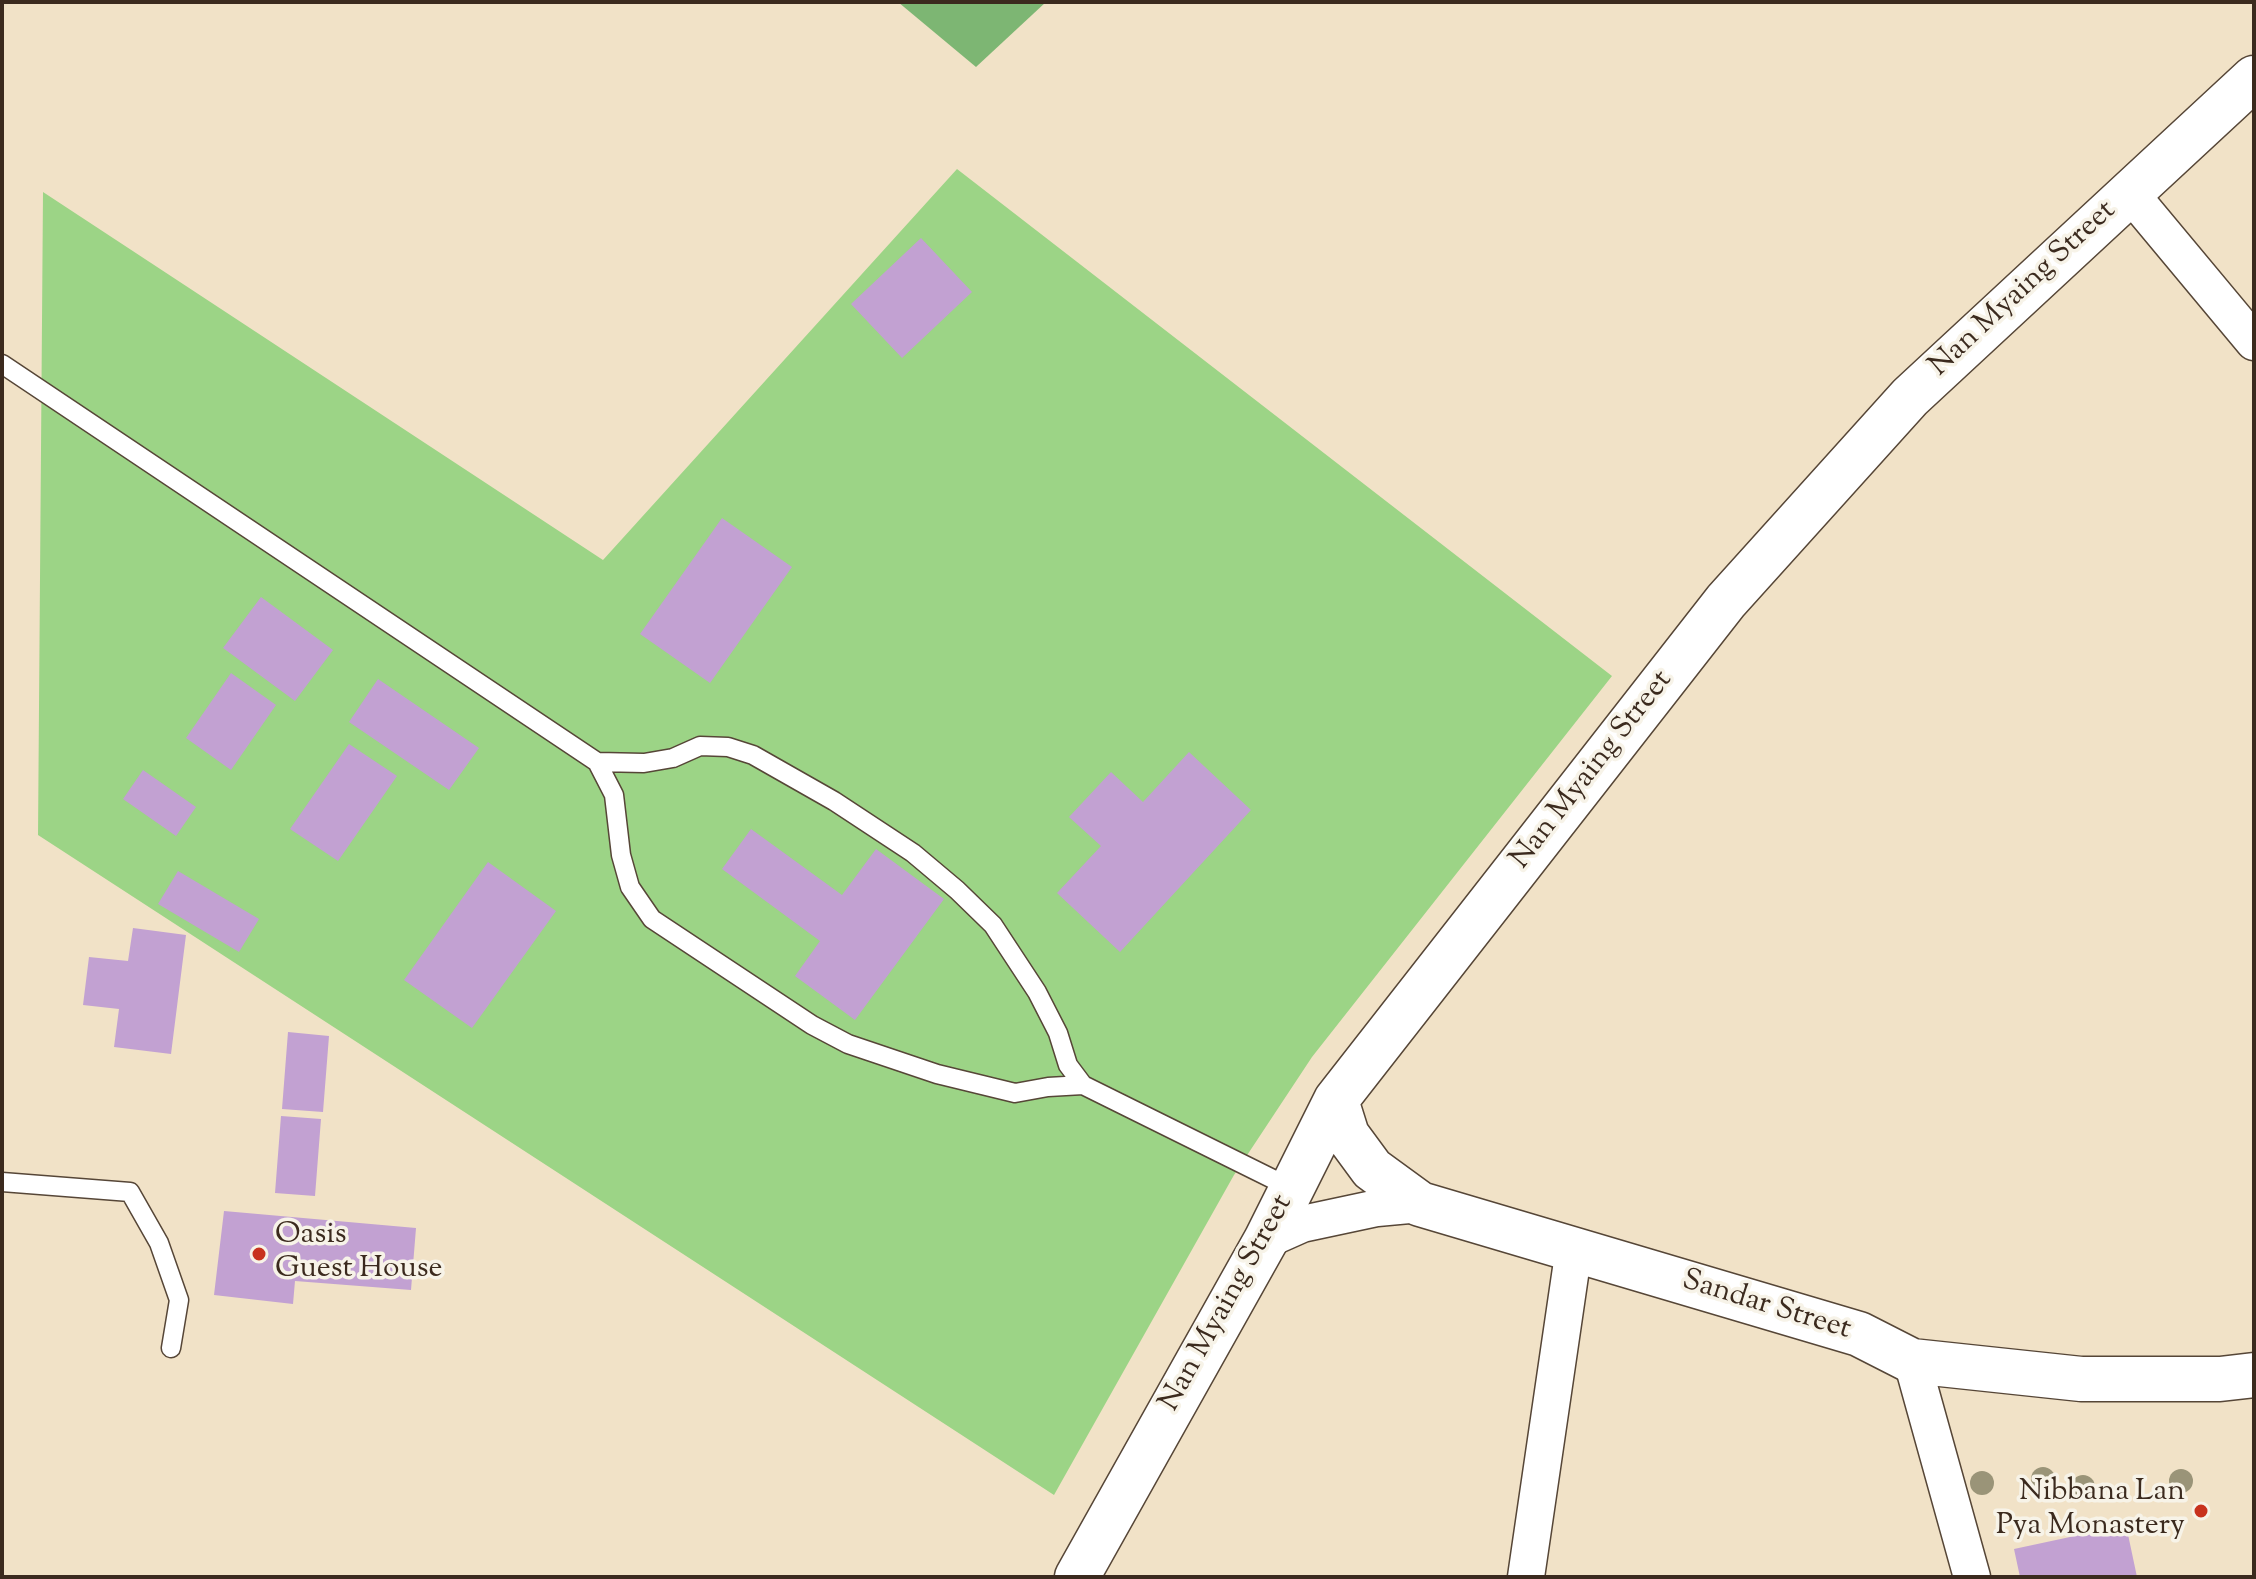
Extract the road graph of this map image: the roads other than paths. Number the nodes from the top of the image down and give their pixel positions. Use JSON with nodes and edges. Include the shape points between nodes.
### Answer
{"nodes":[{"id":1,"x":2254,"y":78,"type":"edge"},
{"id":2,"x":2129,"y":192,"type":"junction"},
{"id":3,"x":2254,"y":342,"type":"edge"},
{"id":4,"x":2,"y":364,"type":"edge"},
{"id":5,"x":597,"y":762,"type":"junction"},
{"id":6,"x":1083,"y":1085,"type":"junction"},
{"id":7,"x":1336,"y":1100,"type":"junction"},
{"id":8,"x":2,"y":1182,"type":"edge"},
{"id":9,"x":1291,"y":1188,"type":"junction"},
{"id":10,"x":1420,"y":1204,"type":"junction"},
{"id":11,"x":1266,"y":1240,"type":"junction"},
{"id":12,"x":1574,"y":1248,"type":"junction"},
{"id":13,"x":171,"y":1348,"type":"dead end"},
{"id":14,"x":1912,"y":1361,"type":"junction"},
{"id":15,"x":2254,"y":1375,"type":"edge"},
{"id":16,"x":1077,"y":1577,"type":"edge"},
{"id":17,"x":1526,"y":1577,"type":"edge"},
{"id":18,"x":1972,"y":1577,"type":"edge"}],
"edges":[{"from":1,"to":2,"type":"street","name":"Nan Myaing Street"},
{"from":2,"to":3,"type":"street"},
{"from":2,"to":7,"type":"street","name":"Nan Myaing Street","via":[[1910,397],[1726,601]]},
{"from":4,"to":5,"type":"lane"},
{"from":5,"to":6,"type":"lane","via":[[644,763],[700,746],[728,747],[753,755],[900,844],[993,925],[1037,992],[1068,1065]]},
{"from":5,"to":6,"type":"lane","via":[[614,795],[630,887],[652,919],[665,928],[848,1044],[1015,1093]]},
{"from":6,"to":9,"type":"lane"},
{"from":7,"to":9,"type":"street","name":"Nan Myaing Street"},
{"from":7,"to":10,"type":"street","name":"Sandar Street","via":[[1347,1135],[1372,1169]]},
{"from":8,"to":13,"type":"lane","via":[[130,1192],[159,1243],[179,1300]]},
{"from":9,"to":11,"type":"street","name":"Nan Myaing Street"},
{"from":10,"to":11,"type":"street","via":[[1302,1224]]},
{"from":10,"to":12,"type":"street","name":"Sandar Street"},
{"from":11,"to":16,"type":"street","name":"Nan Myaing Street"},
{"from":12,"to":14,"type":"street","name":"Sandar Street","via":[[1859,1334]]},
{"from":12,"to":17,"type":"street"},
{"from":14,"to":15,"type":"street","name":"Sandar Street","via":[[2081,1379]]},
{"from":14,"to":18,"type":"street"}]}
